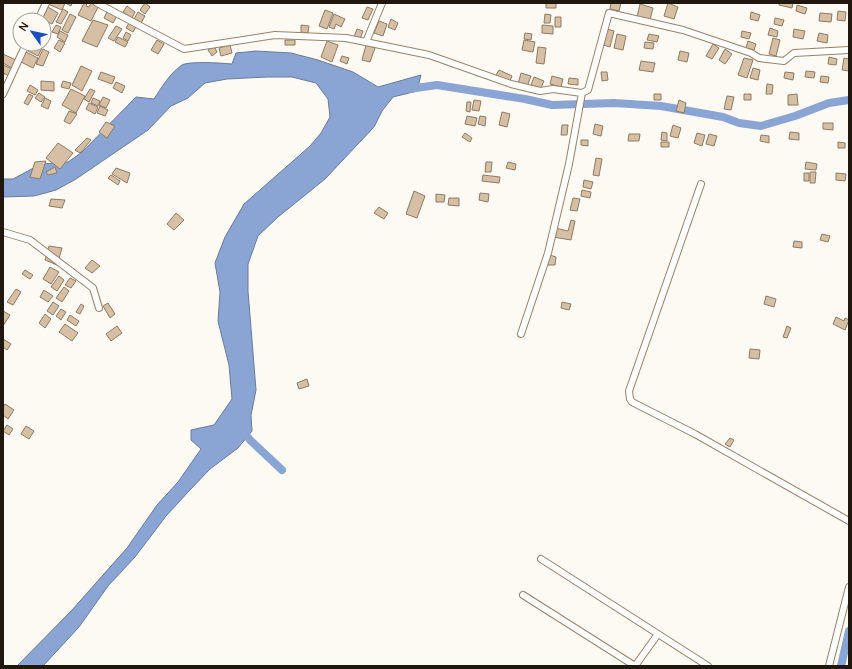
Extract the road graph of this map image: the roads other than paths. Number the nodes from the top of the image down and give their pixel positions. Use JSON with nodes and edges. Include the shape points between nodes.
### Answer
{"nodes":[{"id":1,"x":97,"y":3,"type":"edge"},
{"id":2,"x":382,"y":3,"type":"edge"},
{"id":3,"x":104,"y":4,"type":"edge"},
{"id":4,"x":366,"y":42,"type":"junction"},
{"id":5,"x":849,"y":50,"type":"edge"},
{"id":6,"x":22,"y":52,"type":"edge"},
{"id":7,"x":3,"y":94,"type":"edge"},
{"id":8,"x":582,"y":94,"type":"junction"},
{"id":9,"x":701,"y":184,"type":"dead end"},
{"id":10,"x":3,"y":232,"type":"edge"},
{"id":11,"x":99,"y":308,"type":"dead end"},
{"id":12,"x":521,"y":334,"type":"dead end"},
{"id":13,"x":849,"y":521,"type":"edge"},
{"id":14,"x":541,"y":559,"type":"dead end"},
{"id":15,"x":849,"y":587,"type":"edge"},
{"id":16,"x":523,"y":595,"type":"dead end"},
{"id":17,"x":658,"y":634,"type":"junction"},
{"id":18,"x":635,"y":666,"type":"edge"},
{"id":19,"x":708,"y":666,"type":"edge"},
{"id":20,"x":829,"y":666,"type":"edge"}],
"edges":[{"from":1,"to":3,"type":"street"},
{"from":2,"to":4,"type":"street"},
{"from":3,"to":4,"type":"street","via":[[184,49],[275,35],[346,38]]},
{"from":4,"to":8,"type":"street","via":[[429,55],[518,86],[540,91],[553,89]]},
{"from":5,"to":8,"type":"street","via":[[794,53],[784,62],[759,58],[683,30],[609,13],[588,90]]},
{"from":6,"to":7,"type":"street"},
{"from":8,"to":12,"type":"street","via":[[548,253]]},
{"from":9,"to":13,"type":"street","via":[[629,391],[630,399]]},
{"from":10,"to":11,"type":"street","via":[[30,240],[93,288]]},
{"from":14,"to":17,"type":"street"},
{"from":15,"to":20,"type":"street"},
{"from":16,"to":18,"type":"street"},
{"from":17,"to":18,"type":"street"},
{"from":17,"to":19,"type":"street"}]}
